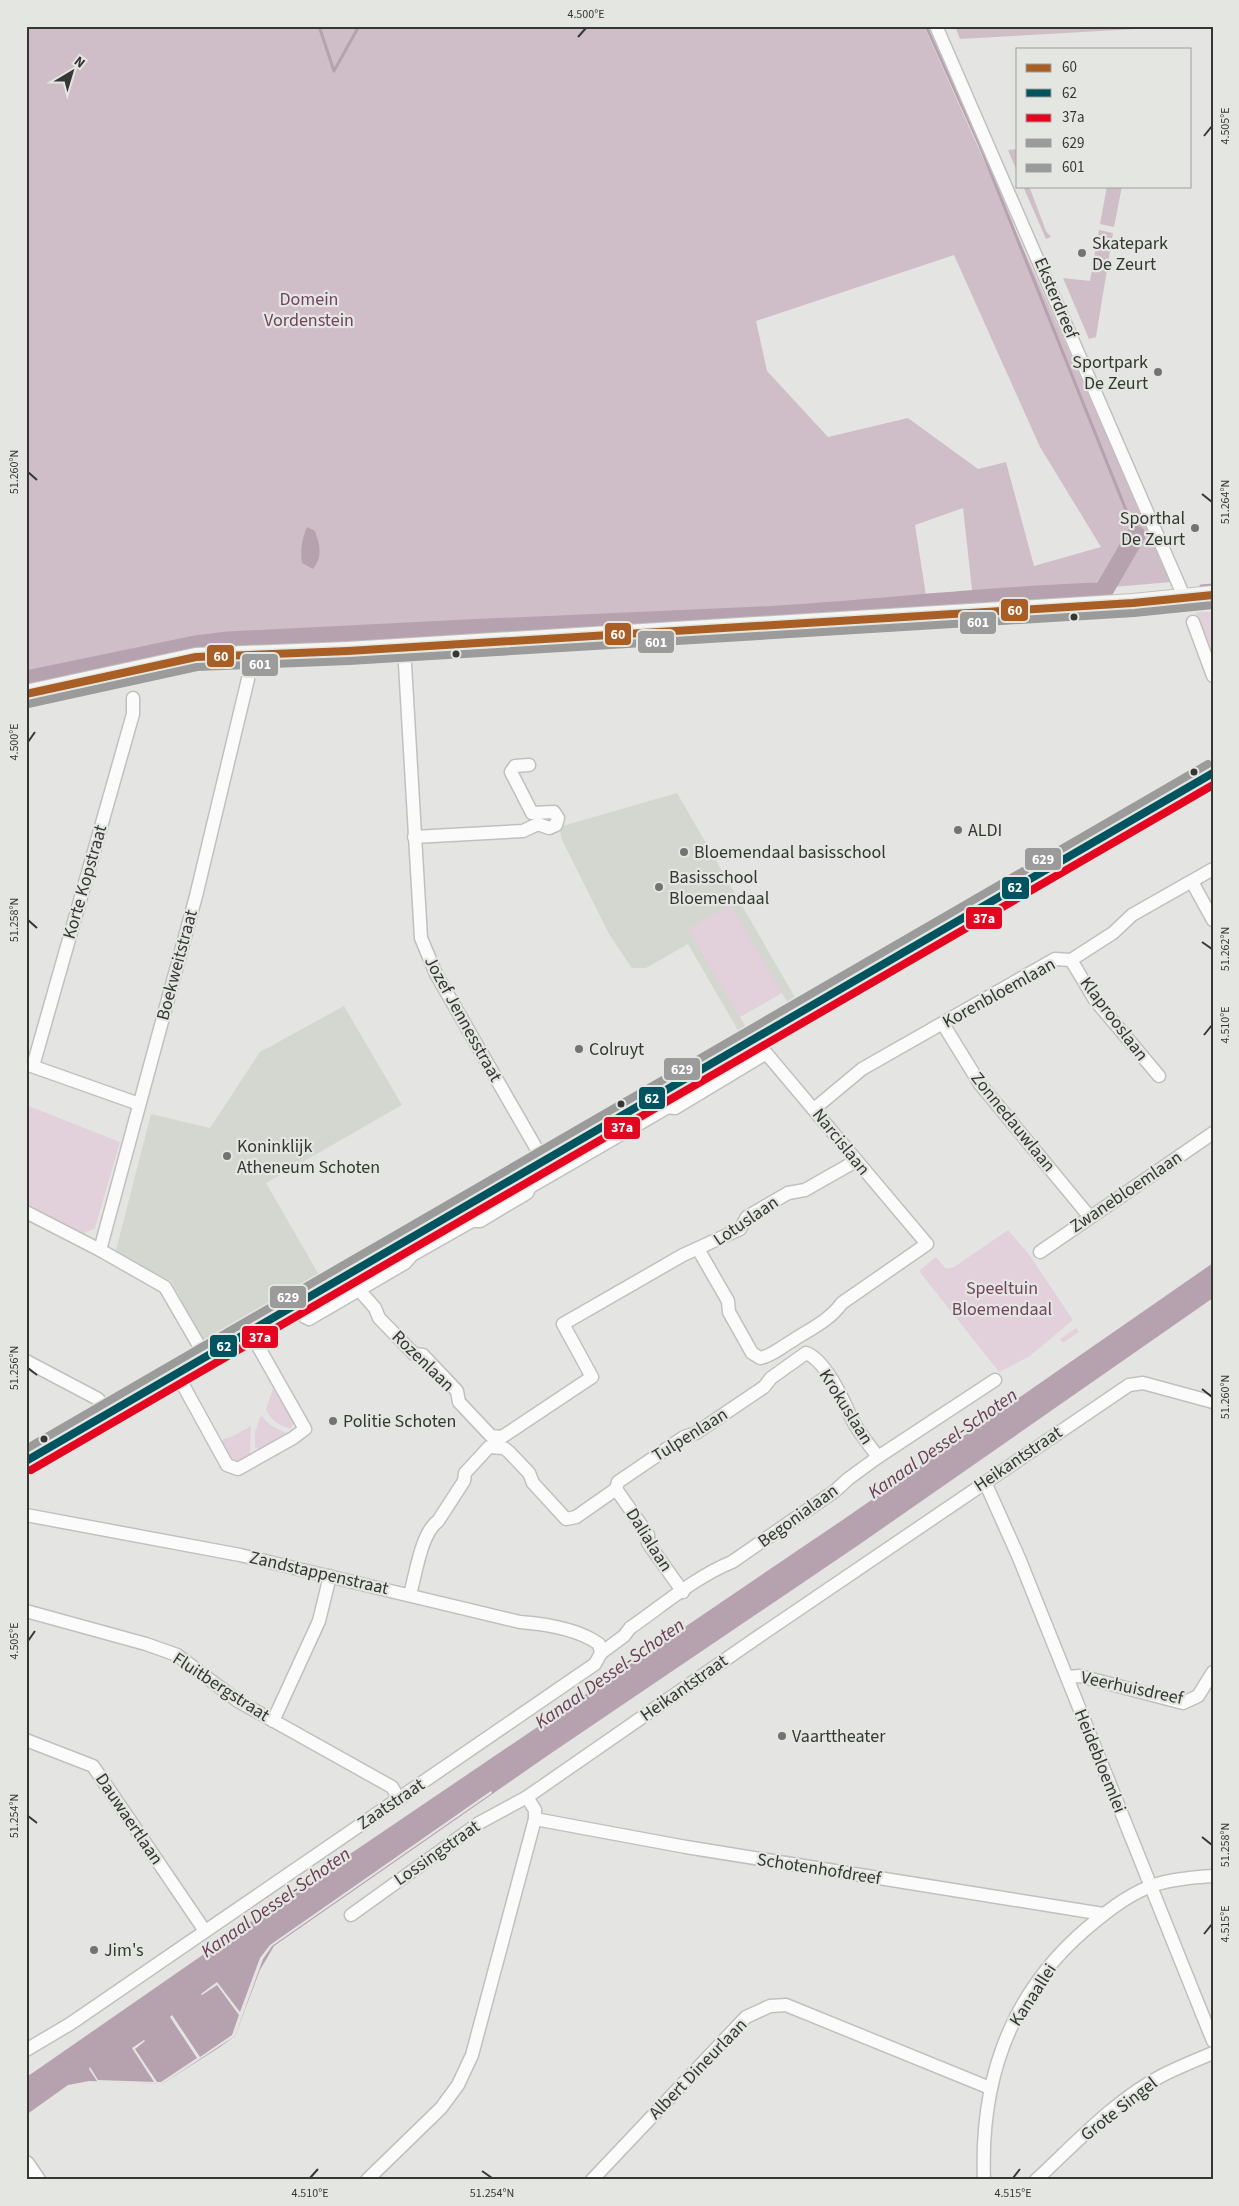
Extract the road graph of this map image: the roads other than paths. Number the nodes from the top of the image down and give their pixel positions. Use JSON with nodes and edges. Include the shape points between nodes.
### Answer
{"nodes":[{"id":1,"x":936,"y":26,"type":"edge"},
{"id":2,"x":1213,"y":594,"type":"edge"},
{"id":3,"x":1185,"y":599,"type":"junction"},
{"id":4,"x":1213,"y":601,"type":"edge"},
{"id":5,"x":1193,"y":622,"type":"dead end"},
{"id":6,"x":404,"y":647,"type":"junction"},
{"id":7,"x":1213,"y":676,"type":"edge"},
{"id":8,"x":248,"y":679,"type":"dead end"},
{"id":9,"x":26,"y":694,"type":"edge"},
{"id":10,"x":133,"y":698,"type":"dead end"},
{"id":11,"x":529,"y":765,"type":"dead end"},
{"id":12,"x":1213,"y":773,"type":"edge"},
{"id":13,"x":414,"y":837,"type":"junction"},
{"id":14,"x":1213,"y":869,"type":"edge"},
{"id":15,"x":1192,"y":882,"type":"junction"},
{"id":16,"x":1213,"y":920,"type":"edge"},
{"id":17,"x":1071,"y":960,"type":"junction"},
{"id":18,"x":943,"y":1024,"type":"junction"},
{"id":19,"x":755,"y":1040,"type":"junction"},
{"id":20,"x":765,"y":1054,"type":"junction"},
{"id":21,"x":30,"y":1065,"type":"edge"},
{"id":22,"x":1159,"y":1076,"type":"dead end"},
{"id":23,"x":139,"y":1104,"type":"junction"},
{"id":24,"x":814,"y":1109,"type":"junction"},
{"id":25,"x":1213,"y":1133,"type":"edge"},
{"id":26,"x":543,"y":1160,"type":"junction"},
{"id":27,"x":856,"y":1161,"type":"junction"},
{"id":28,"x":26,"y":1212,"type":"edge"},
{"id":29,"x":1089,"y":1216,"type":"junction"},
{"id":30,"x":698,"y":1249,"type":"junction"},
{"id":31,"x":100,"y":1250,"type":"junction"},
{"id":32,"x":1040,"y":1252,"type":"dead end"},
{"id":33,"x":345,"y":1274,"type":"junction"},
{"id":34,"x":360,"y":1290,"type":"junction"},
{"id":35,"x":297,"y":1304,"type":"junction"},
{"id":36,"x":250,"y":1332,"type":"junction"},
{"id":37,"x":205,"y":1356,"type":"junction"},
{"id":38,"x":815,"y":1356,"type":"joint"},
{"id":39,"x":26,"y":1361,"type":"edge"},
{"id":40,"x":177,"y":1374,"type":"junction"},
{"id":41,"x":995,"y":1380,"type":"dead end"},
{"id":42,"x":572,"y":1390,"type":"joint"},
{"id":43,"x":1213,"y":1402,"type":"edge"},
{"id":44,"x":108,"y":1411,"type":"junction"},
{"id":45,"x":878,"y":1457,"type":"junction"},
{"id":46,"x":26,"y":1460,"type":"edge"},
{"id":47,"x":985,"y":1482,"type":"junction"},
{"id":48,"x":616,"y":1489,"type":"junction"},
{"id":49,"x":26,"y":1515,"type":"edge"},
{"id":50,"x":330,"y":1576,"type":"junction"},
{"id":51,"x":682,"y":1592,"type":"junction"},
{"id":52,"x":410,"y":1594,"type":"junction"},
{"id":53,"x":26,"y":1611,"type":"edge"},
{"id":54,"x":601,"y":1653,"type":"junction"},
{"id":55,"x":1213,"y":1672,"type":"edge"},
{"id":56,"x":1066,"y":1677,"type":"junction"},
{"id":57,"x":273,"y":1721,"type":"junction"},
{"id":58,"x":26,"y":1740,"type":"edge"},
{"id":59,"x":527,"y":1797,"type":"junction"},
{"id":60,"x":399,"y":1799,"type":"junction"},
{"id":61,"x":535,"y":1819,"type":"junction"},
{"id":62,"x":1213,"y":1876,"type":"edge"},
{"id":63,"x":1150,"y":1886,"type":"junction"},
{"id":64,"x":1103,"y":1914,"type":"junction"},
{"id":65,"x":351,"y":1915,"type":"dead end"},
{"id":66,"x":205,"y":1931,"type":"junction"},
{"id":67,"x":1213,"y":2041,"type":"edge"},
{"id":68,"x":26,"y":2050,"type":"edge"},
{"id":69,"x":1213,"y":2053,"type":"edge"},
{"id":70,"x":990,"y":2088,"type":"junction"},
{"id":71,"x":26,"y":2164,"type":"edge"},
{"id":72,"x":37,"y":2180,"type":"edge"},
{"id":73,"x":367,"y":2180,"type":"edge"},
{"id":74,"x":592,"y":2180,"type":"edge"},
{"id":75,"x":984,"y":2180,"type":"edge"},
{"id":76,"x":1036,"y":2180,"type":"edge"}],
"edges":[{"from":1,"to":3,"type":"street","name":"Eksterdreef"},
{"from":2,"to":3,"type":"main road"},
{"from":3,"to":4,"type":"main road"},
{"from":3,"to":6,"type":"main road"},
{"from":5,"to":7,"type":"street"},
{"from":6,"to":9,"type":"main road","via":[[196,657]]},
{"from":6,"to":13,"type":"street","name":"Jozef Jennesstraat"},
{"from":8,"to":23,"type":"street","name":"Boekweitstraat","via":[[196,896]]},
{"from":10,"to":21,"type":"street","name":"Korte Kopstraat","via":[[133,714]]},
{"from":11,"to":13,"type":"street","via":[[515,766],[511,772],[535,818],[523,831]]},
{"from":12,"to":19,"type":"street"},
{"from":13,"to":26,"type":"street","name":"Jozef Jennesstraat","via":[[421,938],[436,974]]},
{"from":14,"to":15,"type":"street","name":"Korenbloemlaan"},
{"from":15,"to":16,"type":"street"},
{"from":15,"to":17,"type":"street","name":"Korenbloemlaan","via":[[1132,915],[1113,933]]},
{"from":17,"to":18,"type":"street","name":"Korenbloemlaan","via":[[1055,959]]},
{"from":17,"to":22,"type":"street","name":"Klaprooslaan","via":[[1095,1000]]},
{"from":18,"to":24,"type":"street","name":"Korenbloemlaan","via":[[862,1069]]},
{"from":18,"to":29,"type":"street","name":"Zonnedauwlaan","via":[[980,1084]]},
{"from":19,"to":20,"type":"street","name":"Narcislaan"},
{"from":19,"to":26,"type":"street"},
{"from":20,"to":24,"type":"street","name":"Narcislaan"},
{"from":20,"to":34,"type":"street","via":[[675,1108],[668,1107],[530,1187],[527,1193],[480,1221],[472,1221],[412,1255],[405,1263]]},
{"from":21,"to":23,"type":"street"},
{"from":23,"to":31,"type":"street","name":"Boekweitstraat"},
{"from":24,"to":27,"type":"street","name":"Narcislaan"},
{"from":25,"to":29,"type":"street","name":"Zwanebloemlaan"},
{"from":26,"to":33,"type":"street"},
{"from":27,"to":30,"type":"street","name":"Lotuslaan","via":[[805,1190],[788,1193],[747,1217],[740,1229]]},
{"from":27,"to":30,"type":"street","name":"Narcislaan","via":[[927,1244],[842,1302],[834,1314],[768,1357],[760,1358],[752,1352]]},
{"from":28,"to":31,"type":"street"},
{"from":29,"to":32,"type":"street","name":"Zwanebloemlaan"},
{"from":30,"to":42,"type":"street","name":"Lotuslaan","via":[[563,1324],[592,1377]]},
{"from":31,"to":37,"type":"street","via":[[165,1287]]},
{"from":33,"to":34,"type":"street","name":"Rozenlaan"},
{"from":33,"to":35,"type":"street"},
{"from":34,"to":35,"type":"street","via":[[309,1319]]},
{"from":34,"to":42,"type":"street","name":"Rozenlaan","via":[[378,1316],[414,1354],[423,1355],[457,1391],[459,1402],[490,1436],[505,1436]]},
{"from":35,"to":36,"type":"street"},
{"from":36,"to":37,"type":"street"},
{"from":36,"to":40,"type":"street","via":[[305,1429],[293,1438],[238,1469],[226,1466]]},
{"from":37,"to":40,"type":"street"},
{"from":38,"to":45,"type":"street","name":"Krokuslaan"},
{"from":38,"to":48,"type":"street","name":"Tulpenlaan","via":[[806,1353],[770,1378],[764,1387],[696,1433],[684,1436],[618,1482]]},
{"from":39,"to":44,"type":"street","via":[[98,1399]]},
{"from":40,"to":44,"type":"street"},
{"from":41,"to":45,"type":"street","name":"Begonialaan"},
{"from":43,"to":47,"type":"street","name":"Heikantstraat","via":[[1136,1382]]},
{"from":44,"to":46,"type":"street"},
{"from":45,"to":51,"type":"street","name":"Begonialaan","via":[[789,1523]]},
{"from":47,"to":56,"type":"street","name":"Heidebloemlei","via":[[1020,1558]]},
{"from":47,"to":59,"type":"street","name":"Heikantstraat"},
{"from":48,"to":51,"type":"street","name":"Dalialaan"},
{"from":48,"to":52,"type":"street","name":"Tulpenlaan","via":[[576,1517],[566,1519],[509,1452],[504,1448],[489,1447],[465,1473],[464,1481],[432,1526]]},
{"from":49,"to":50,"type":"street","name":"Zandstappenstraat","via":[[240,1555]]},
{"from":50,"to":52,"type":"street","name":"Zandstappenstraat"},
{"from":50,"to":57,"type":"street","via":[[319,1621]]},
{"from":51,"to":54,"type":"street","name":"Begonialaan","via":[[630,1628]]},
{"from":52,"to":54,"type":"street","name":"Zandstappenstraat","via":[[588,1636],[599,1644]]},
{"from":53,"to":57,"type":"street","name":"Fluitbergstraat","via":[[177,1655],[238,1702]]},
{"from":54,"to":60,"type":"street","name":"Zaatstraat","via":[[594,1664]]},
{"from":55,"to":56,"type":"street","name":"Veerhuisdreef","via":[[1198,1696],[1183,1703],[1080,1676]]},
{"from":56,"to":63,"type":"street","name":"Heidebloemlei"},
{"from":57,"to":60,"type":"street","name":"Fluitbergstraat","via":[[392,1787]]},
{"from":58,"to":66,"type":"street","name":"Dauwaertlaan","via":[[93,1766]]},
{"from":59,"to":61,"type":"street"},
{"from":59,"to":65,"type":"street","name":"Lossingstraat","via":[[479,1823]]},
{"from":60,"to":66,"type":"street","name":"Zaatstraat"},
{"from":61,"to":64,"type":"street","name":"Schotenhofdreef","via":[[734,1855]]},
{"from":61,"to":73,"type":"street","via":[[481,2026],[458,2086],[441,2108]]},
{"from":62,"to":63,"type":"street","name":"Kanaallei"},
{"from":63,"to":64,"type":"street","name":"Kanaallei"},
{"from":63,"to":67,"type":"street","name":"Heidebloemlei"},
{"from":64,"to":70,"type":"street","name":"Kanaallei","via":[[1046,1969],[1026,1999],[1002,2046]]},
{"from":66,"to":68,"type":"street","name":"Zaatstraat","via":[[70,2024]]},
{"from":69,"to":76,"type":"street","name":"Grote Singel","via":[[1162,2075],[1139,2090]]},
{"from":70,"to":74,"type":"street","name":"Albert Dineurlaan","via":[[786,2005],[770,2006],[746,2017]]},
{"from":70,"to":75,"type":"street","name":"Kanaallei","via":[[982,2144]]},
{"from":71,"to":72,"type":"street"}]}
